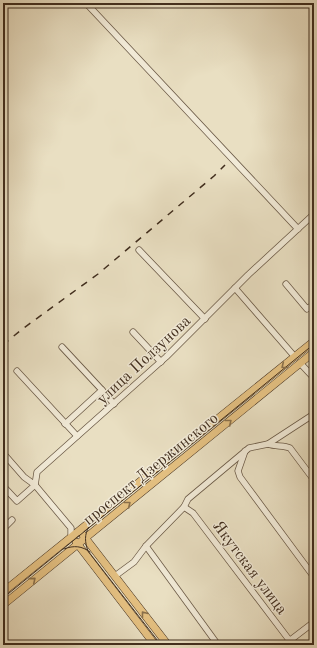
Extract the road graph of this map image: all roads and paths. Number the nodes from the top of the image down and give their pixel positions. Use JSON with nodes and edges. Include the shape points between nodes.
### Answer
{"nodes":[{"id":1,"x":86,"y":3,"type":"edge"},
{"id":2,"x":314,"y":214,"type":"edge"},
{"id":3,"x":298,"y":229,"type":"junction"},
{"id":4,"x":139,"y":250,"type":"dead end"},
{"id":5,"x":286,"y":284,"type":"dead end"},
{"id":6,"x":235,"y":288,"type":"junction"},
{"id":7,"x":314,"y":304,"type":"edge"},
{"id":8,"x":205,"y":319,"type":"junction"},
{"id":9,"x":133,"y":332,"type":"dead end"},
{"id":10,"x":314,"y":341,"type":"edge"},
{"id":11,"x":62,"y":347,"type":"dead end"},
{"id":12,"x":314,"y":352,"type":"edge"},
{"id":13,"x":295,"y":357,"type":"junction"},
{"id":14,"x":161,"y":362,"type":"junction"},
{"id":15,"x":300,"y":363,"type":"junction"},
{"id":16,"x":17,"y":371,"type":"dead end"},
{"id":17,"x":314,"y":378,"type":"edge"},
{"id":18,"x":102,"y":390,"type":"junction"},
{"id":19,"x":114,"y":404,"type":"junction"},
{"id":20,"x":314,"y":414,"type":"edge"},
{"id":21,"x":65,"y":424,"type":"junction"},
{"id":22,"x":77,"y":436,"type":"junction"},
{"id":23,"x":268,"y":444,"type":"junction"},
{"id":24,"x":245,"y":451,"type":"junction"},
{"id":25,"x":3,"y":453,"type":"edge"},
{"id":26,"x":314,"y":480,"type":"edge"},
{"id":27,"x":35,"y":485,"type":"junction"},
{"id":28,"x":3,"y":486,"type":"edge"},
{"id":29,"x":184,"y":507,"type":"junction"},
{"id":30,"x":12,"y":520,"type":"dead end"},
{"id":31,"x":71,"y":528,"type":"junction"},
{"id":32,"x":3,"y":529,"type":"edge"},
{"id":33,"x":79,"y":530,"type":"junction"},
{"id":34,"x":72,"y":537,"type":"junction"},
{"id":35,"x":86,"y":538,"type":"junction"},
{"id":36,"x":78,"y":544,"type":"junction"},
{"id":37,"x":146,"y":546,"type":"junction"},
{"id":38,"x":115,"y":576,"type":"junction"},
{"id":39,"x":314,"y":577,"type":"edge"},
{"id":40,"x":3,"y":592,"type":"edge"},
{"id":41,"x":3,"y":605,"type":"edge"},
{"id":42,"x":314,"y":622,"type":"edge"},
{"id":43,"x":292,"y":643,"type":"edge"},
{"id":44,"x":155,"y":645,"type":"edge"},
{"id":45,"x":168,"y":645,"type":"edge"},
{"id":46,"x":218,"y":645,"type":"edge"},
{"id":47,"x":284,"y":645,"type":"edge"}],
"edges":[{"from":1,"to":3,"type":"street"},
{"from":2,"to":3,"type":"street","name":"улица Ползунова"},
{"from":3,"to":6,"type":"street","name":"улица Ползунова"},
{"from":4,"to":8,"type":"street"},
{"from":5,"to":7,"type":"street","via":[[307,309]]},
{"from":6,"to":8,"type":"street","name":"улица Ползунова"},
{"from":6,"to":13,"type":"street"},
{"from":8,"to":14,"type":"street","name":"улица Ползунова"},
{"from":9,"to":14,"type":"street"},
{"from":10,"to":13,"type":"main road","name":"проспект Дзержинского"},
{"from":11,"to":18,"type":"street"},
{"from":12,"to":15,"type":"main road","name":"проспект Дзержинского"},
{"from":13,"to":15,"type":"main road"},
{"from":13,"to":33,"type":"main road","name":"проспект Дзержинского","one_way":true},
{"from":14,"to":19,"type":"street","name":"улица Ползунова"},
{"from":15,"to":17,"type":"street"},
{"from":35,"to":15,"type":"main road","name":"проспект Дзержинского","one_way":true},
{"from":16,"to":21,"type":"street"},
{"from":18,"to":19,"type":"street"},
{"from":18,"to":21,"type":"street"},
{"from":19,"to":22,"type":"street","name":"улица Ползунова"},
{"from":20,"to":23,"type":"street"},
{"from":21,"to":22,"type":"street"},
{"from":22,"to":27,"type":"street","name":"улица Ползунова","via":[[37,472]]},
{"from":23,"to":24,"type":"street"},
{"from":23,"to":26,"type":"street","via":[[290,448]]},
{"from":24,"to":29,"type":"street","via":[[188,499]]},
{"from":24,"to":39,"type":"street","via":[[238,471],[240,478]]},
{"from":25,"to":27,"type":"street","via":[[24,477]]},
{"from":27,"to":28,"type":"street","via":[[17,501]]},
{"from":27,"to":31,"type":"street"},
{"from":29,"to":37,"type":"street"},
{"from":29,"to":43,"type":"street","name":"Якутская улица","via":[[193,513]]},
{"from":30,"to":32,"type":"street"},
{"from":31,"to":33,"type":"street"},
{"from":31,"to":34,"type":"street"},
{"from":33,"to":34,"type":"main road","name":"проспект Дзержинского"},
{"from":33,"to":35,"type":"main road"},
{"from":34,"to":36,"type":"main road"},
{"from":34,"to":40,"type":"main road","name":"проспект Дзержинского"},
{"from":35,"to":36,"type":"main road","name":"проспект Дзержинского"},
{"from":35,"to":38,"type":"main road"},
{"from":41,"to":36,"type":"main road","name":"проспект Дзержинского","one_way":true},
{"from":36,"to":44,"type":"main road"},
{"from":37,"to":38,"type":"street","via":[[134,562]]},
{"from":37,"to":46,"type":"street"},
{"from":45,"to":38,"type":"main road","one_way":true},
{"from":42,"to":43,"type":"street"},
{"from":43,"to":47,"type":"street"}]}
